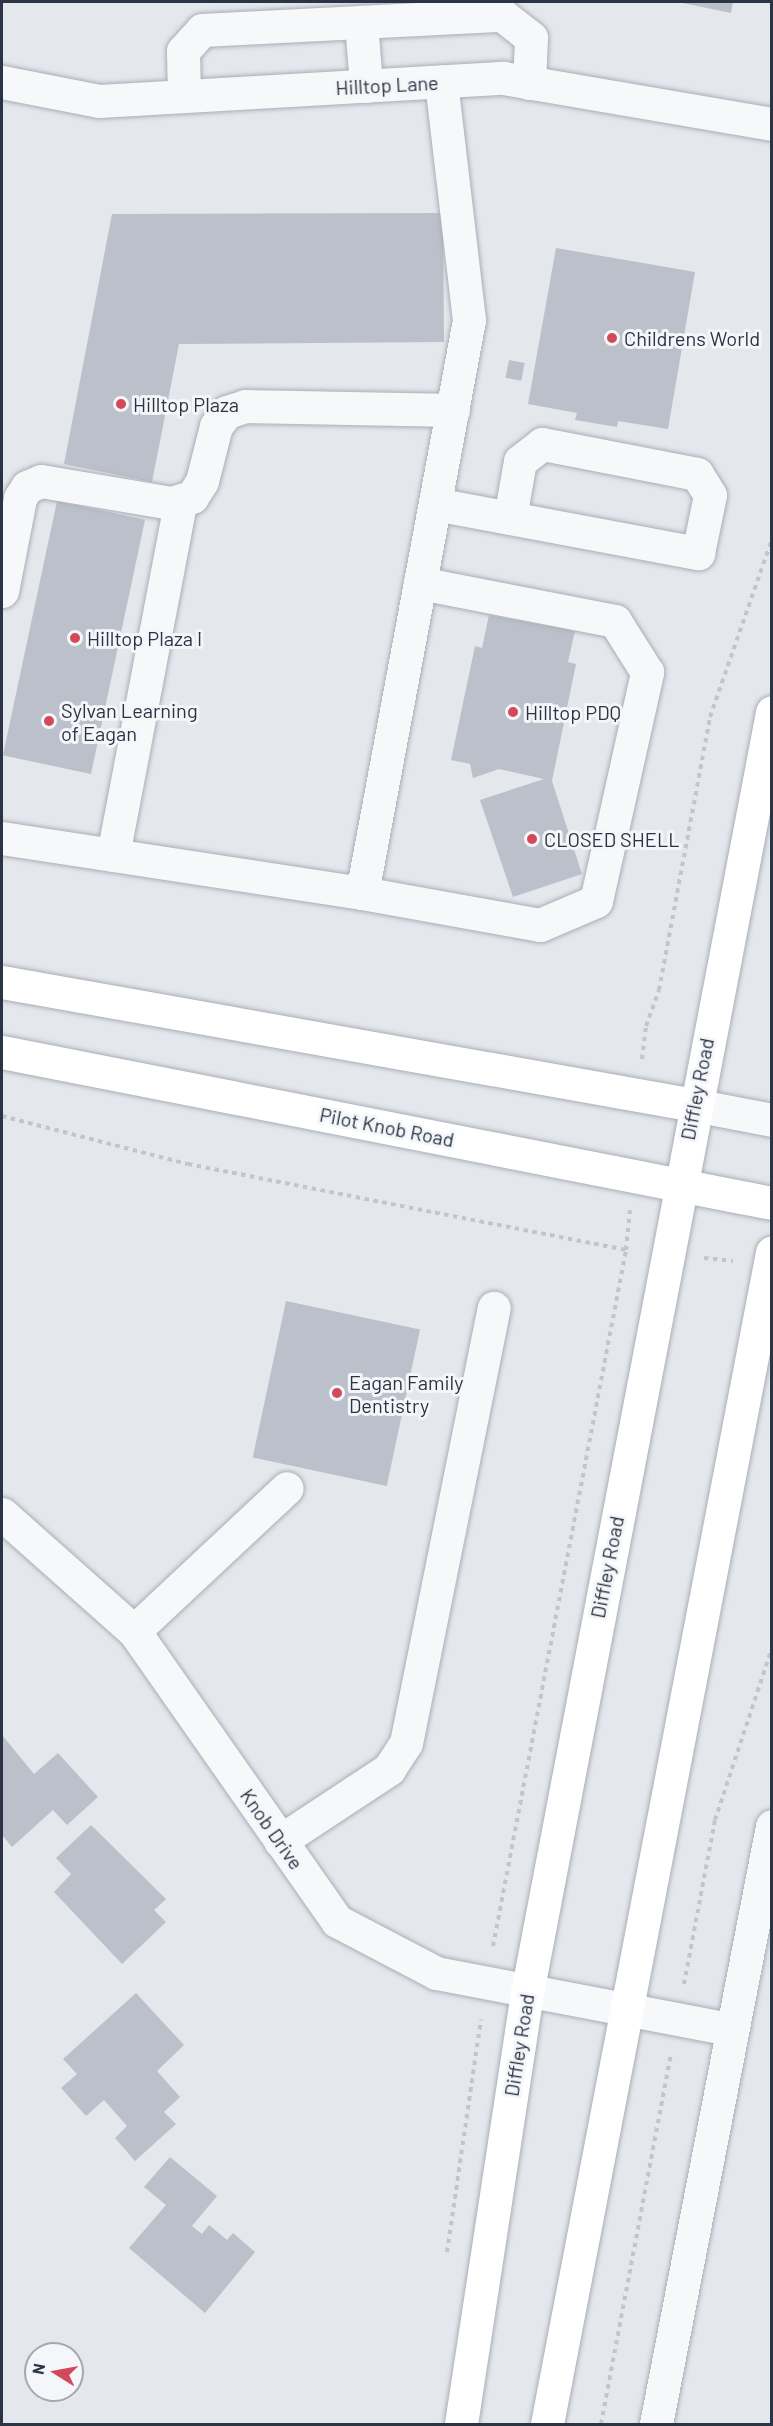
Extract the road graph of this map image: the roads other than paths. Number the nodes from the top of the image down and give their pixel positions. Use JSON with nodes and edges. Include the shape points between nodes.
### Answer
{"nodes":[{"id":1,"x":362,"y":22,"type":"junction"},
{"id":2,"x":2,"y":82,"type":"edge"},
{"id":3,"x":441,"y":82,"type":"junction"},
{"id":4,"x":529,"y":83,"type":"junction"},
{"id":5,"x":366,"y":86,"type":"junction"},
{"id":6,"x":184,"y":96,"type":"junction"},
{"id":7,"x":771,"y":124,"type":"edge"},
{"id":8,"x":453,"y":410,"type":"junction"},
{"id":9,"x":181,"y":500,"type":"junction"},
{"id":10,"x":435,"y":504,"type":"junction"},
{"id":11,"x":510,"y":518,"type":"junction"},
{"id":12,"x":420,"y":583,"type":"junction"},
{"id":13,"x":2,"y":591,"type":"edge"},
{"id":14,"x":771,"y":712,"type":"edge"},
{"id":15,"x":2,"y":838,"type":"edge"},
{"id":16,"x":113,"y":855,"type":"junction"},
{"id":17,"x":362,"y":892,"type":"junction"},
{"id":18,"x":2,"y":982,"type":"edge"},
{"id":19,"x":2,"y":1052,"type":"edge"},
{"id":20,"x":694,"y":1105,"type":"junction"},
{"id":21,"x":771,"y":1120,"type":"edge"},
{"id":22,"x":679,"y":1185,"type":"junction"},
{"id":23,"x":771,"y":1203,"type":"edge"},
{"id":24,"x":770,"y":1258,"type":"edge"},
{"id":25,"x":494,"y":1308,"type":"dead end"},
{"id":26,"x":287,"y":1488,"type":"dead end"},
{"id":27,"x":2,"y":1514,"type":"edge"},
{"id":28,"x":134,"y":1631,"type":"junction"},
{"id":29,"x":771,"y":1826,"type":"edge"},
{"id":30,"x":280,"y":1841,"type":"junction"},
{"id":31,"x":527,"y":1993,"type":"junction"},
{"id":32,"x":625,"y":2012,"type":"junction"},
{"id":33,"x":730,"y":2029,"type":"junction"},
{"id":34,"x":461,"y":2424,"type":"edge"},
{"id":35,"x":547,"y":2424,"type":"edge"},
{"id":36,"x":656,"y":2424,"type":"edge"}],
"edges":[{"from":1,"to":4,"type":"street","via":[[502,15],[531,38]]},
{"from":1,"to":5,"type":"street"},
{"from":1,"to":6,"type":"street","via":[[202,30],[183,51]]},
{"from":2,"to":6,"type":"street","name":"Hilltop Lane","via":[[99,101]]},
{"from":3,"to":4,"type":"street","name":"Hilltop Lane","via":[[503,78]]},
{"from":3,"to":5,"type":"street","name":"Hilltop Lane"},
{"from":3,"to":8,"type":"street","via":[[469,320]]},
{"from":4,"to":7,"type":"street","name":"Hilltop Lane"},
{"from":5,"to":6,"type":"street","name":"Hilltop Lane"},
{"from":8,"to":9,"type":"street","via":[[245,406],[227,412],[216,426],[202,481],[192,497]]},
{"from":8,"to":10,"type":"street"},
{"from":9,"to":13,"type":"street","via":[[171,503],[41,481],[27,487],[20,498]]},
{"from":9,"to":16,"type":"street"},
{"from":10,"to":11,"type":"street"},
{"from":10,"to":12,"type":"street"},
{"from":11,"to":11,"type":"street","via":[[698,553],[710,495],[698,474],[542,444],[520,461]]},
{"from":12,"to":17,"type":"street"},
{"from":12,"to":17,"type":"street","via":[[615,621],[646,672],[596,901],[540,925]]},
{"from":14,"to":20,"type":"main road","name":"Diffley Road"},
{"from":15,"to":16,"type":"street"},
{"from":16,"to":17,"type":"street"},
{"from":18,"to":20,"type":"main road"},
{"from":19,"to":22,"type":"main road","name":"Pilot Knob Road"},
{"from":20,"to":21,"type":"street"},
{"from":20,"to":22,"type":"main road","name":"Diffley Road"},
{"from":22,"to":23,"type":"main road","name":"Pilot Knob Road"},
{"from":22,"to":31,"type":"main road","name":"Diffley Road"},
{"from":24,"to":32,"type":"main road"},
{"from":25,"to":30,"type":"street","via":[[406,1743],[389,1768]]},
{"from":26,"to":28,"type":"street"},
{"from":27,"to":28,"type":"street","name":"Knob Drive"},
{"from":28,"to":30,"type":"street","name":"Knob Drive"},
{"from":29,"to":33,"type":"street"},
{"from":30,"to":31,"type":"street","name":"Knob Drive","via":[[337,1921],[436,1972]]},
{"from":31,"to":32,"type":"street","name":"Knob Drive"},
{"from":31,"to":34,"type":"main road","name":"Diffley Road"},
{"from":32,"to":33,"type":"street","name":"Knob Drive"},
{"from":32,"to":35,"type":"main road"},
{"from":33,"to":36,"type":"street"}]}
